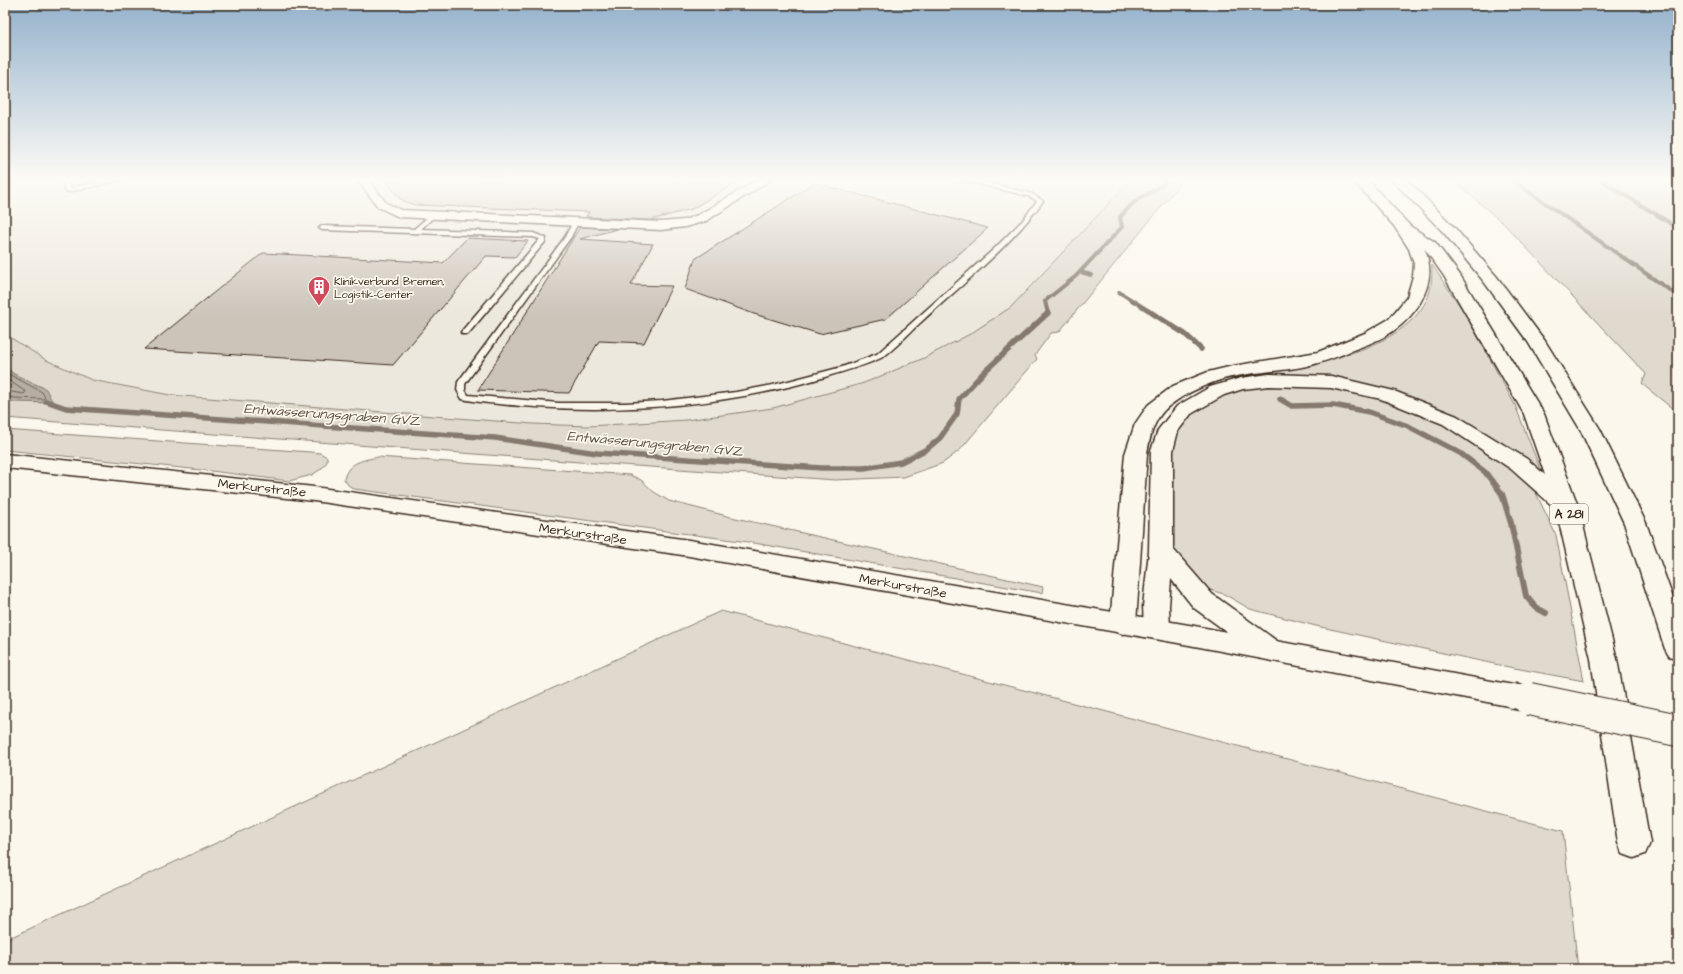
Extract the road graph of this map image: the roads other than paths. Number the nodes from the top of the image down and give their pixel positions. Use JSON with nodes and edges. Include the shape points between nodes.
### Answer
{"nodes":[{"id":1,"x":423,"y":224,"type":"edge"},
{"id":2,"x":574,"y":224,"type":"edge"},
{"id":3,"x":635,"y":224,"type":"edge"},
{"id":4,"x":673,"y":224,"type":"edge"},
{"id":5,"x":1022,"y":224,"type":"edge"},
{"id":6,"x":1400,"y":224,"type":"edge"},
{"id":7,"x":1443,"y":224,"type":"edge"},
{"id":8,"x":322,"y":228,"type":"dead end"},
{"id":9,"x":1404,"y":229,"type":"junction"},
{"id":10,"x":416,"y":231,"type":"junction"},
{"id":11,"x":465,"y":332,"type":"dead end"},
{"id":12,"x":5,"y":461,"type":"edge"},
{"id":13,"x":1567,"y":506,"type":"junction"},
{"id":14,"x":1161,"y":550,"type":"junction"},
{"id":15,"x":1123,"y":624,"type":"junction"},
{"id":16,"x":1157,"y":630,"type":"junction"},
{"id":17,"x":1678,"y":649,"type":"edge"},
{"id":18,"x":1272,"y":651,"type":"junction"},
{"id":19,"x":1678,"y":730,"type":"edge"},
{"id":20,"x":1634,"y":843,"type":"dead end"}],
"edges":[{"from":1,"to":10,"type":"lane"},
{"from":2,"to":5,"type":"lane","via":[[568,237],[461,384],[465,397],[587,406],[638,405],[761,391],[856,366],[880,356]]},
{"from":3,"to":4,"type":"street"},
{"from":6,"to":9,"type":"main road","number":"A 281"},
{"from":7,"to":17,"type":"main road","via":[[1491,280],[1536,341],[1590,429],[1635,523]]},
{"from":8,"to":10,"type":"lane"},
{"from":9,"to":13,"type":"main road","number":"A 281","via":[[1430,245],[1452,275],[1504,361],[1534,414]]},
{"from":9,"to":15,"type":"main road","via":[[1417,247],[1422,266],[1420,282],[1413,302],[1379,333],[1325,356],[1201,379],[1180,390],[1149,415],[1140,433],[1136,454]]},
{"from":10,"to":11,"type":"lane","via":[[533,235],[543,238]]},
{"from":12,"to":15,"type":"main road","name":"Merkurstraße","via":[[322,495],[689,548]]},
{"from":13,"to":14,"type":"main road","via":[[1519,464],[1450,420],[1387,395],[1331,382],[1270,380],[1217,391],[1184,410],[1168,430],[1162,451]]},
{"from":13,"to":20,"type":"main road","number":"A 281","via":[[1604,659]]},
{"from":14,"to":16,"type":"main road","via":[[1156,606]]},
{"from":14,"to":18,"type":"main road","via":[[1203,601]]},
{"from":15,"to":16,"type":"main road","name":"Merkurstraße"},
{"from":16,"to":18,"type":"main road","name":"Merkurstraße"},
{"from":18,"to":19,"type":"main road","name":"Merkurstraße","bridge":true}]}
